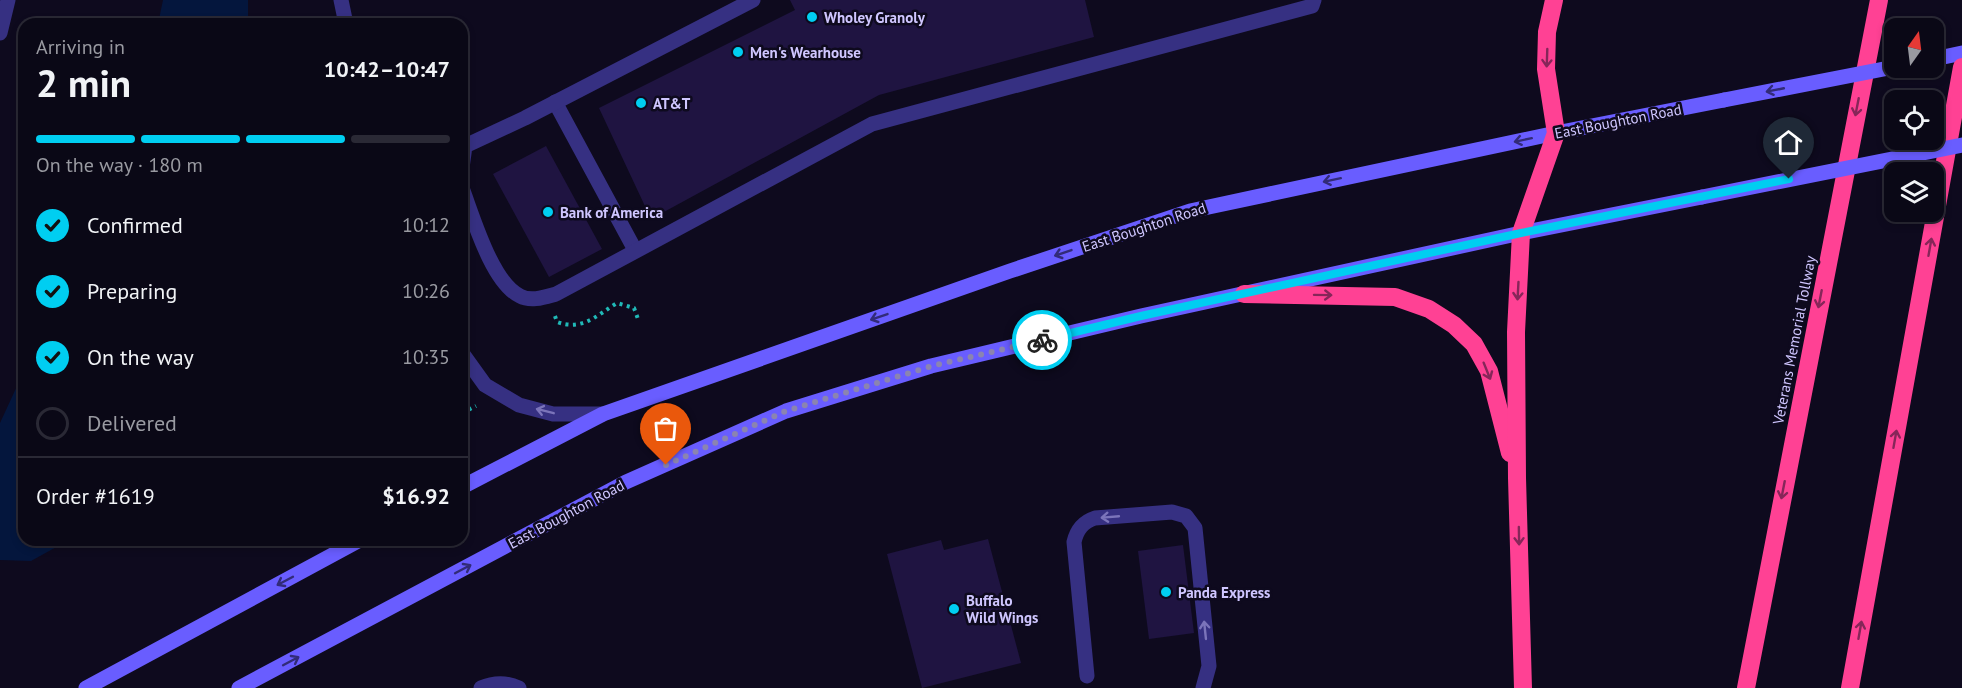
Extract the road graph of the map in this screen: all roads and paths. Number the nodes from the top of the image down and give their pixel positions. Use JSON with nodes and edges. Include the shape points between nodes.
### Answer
{"nodes":[{"id":1,"x":8,"y":0,"type":"edge"},
{"id":2,"x":341,"y":0,"type":"edge"},
{"id":3,"x":753,"y":0,"type":"edge"},
{"id":4,"x":1314,"y":0,"type":"edge"},
{"id":5,"x":1554,"y":0,"type":"edge"},
{"id":6,"x":1872,"y":0,"type":"edge"},
{"id":7,"x":1879,"y":0,"type":"edge"},
{"id":8,"x":345,"y":18,"type":"edge"},
{"id":9,"x":1872,"y":29,"type":"junction"},
{"id":10,"x":0,"y":33,"type":"edge"},
{"id":11,"x":1962,"y":53,"type":"edge"},
{"id":12,"x":1944,"y":57,"type":"edge"},
{"id":13,"x":1962,"y":67,"type":"edge"},
{"id":14,"x":1884,"y":69,"type":"edge"},
{"id":15,"x":1959,"y":95,"type":"edge"},
{"id":16,"x":555,"y":102,"type":"junction"},
{"id":17,"x":1556,"y":133,"type":"junction"},
{"id":18,"x":468,"y":145,"type":"edge"},
{"id":19,"x":1962,"y":145,"type":"edge"},
{"id":20,"x":468,"y":203,"type":"edge"},
{"id":21,"x":1521,"y":233,"type":"junction"},
{"id":22,"x":635,"y":250,"type":"junction"},
{"id":23,"x":1244,"y":294,"type":"junction"},
{"id":24,"x":546,"y":296,"type":"junction"},
{"id":25,"x":638,"y":319,"type":"dead end"},
{"id":26,"x":468,"y":361,"type":"edge"},
{"id":27,"x":482,"y":402,"type":"dead end"},
{"id":28,"x":468,"y":410,"type":"edge"},
{"id":29,"x":603,"y":414,"type":"junction"},
{"id":30,"x":1517,"y":478,"type":"junction"},
{"id":31,"x":468,"y":484,"type":"edge"},
{"id":32,"x":349,"y":546,"type":"edge"},
{"id":33,"x":1087,"y":676,"type":"dead end"},
{"id":34,"x":86,"y":688,"type":"edge"},
{"id":35,"x":240,"y":688,"type":"edge"},
{"id":36,"x":481,"y":688,"type":"edge"},
{"id":37,"x":519,"y":688,"type":"edge"},
{"id":38,"x":1203,"y":688,"type":"edge"},
{"id":39,"x":1523,"y":688,"type":"edge"},
{"id":40,"x":1746,"y":688,"type":"edge"},
{"id":41,"x":1850,"y":688,"type":"edge"}],
"edges":[{"from":1,"to":10,"type":"street"},
{"from":2,"to":8,"type":"street"},
{"from":3,"to":16,"type":"street"},
{"from":4,"to":22,"type":"street","via":[[1312,6],[872,124]]},
{"from":5,"to":17,"type":"highway","one_way":true,"via":[[1547,32],[1546,69]]},
{"from":6,"to":9,"type":"highway"},
{"from":7,"to":9,"type":"highway","name":"Veterans Memorial Tollway"},
{"from":9,"to":40,"type":"highway","name":"Veterans Memorial Tollway","one_way":true},
{"from":11,"to":12,"type":"main road"},
{"from":13,"to":15,"type":"highway"},
{"from":14,"to":17,"type":"main road","name":"East Boughton Road","one_way":true,"bridge":true},
{"from":41,"to":15,"type":"highway","one_way":true},
{"from":16,"to":18,"type":"street"},
{"from":16,"to":22,"type":"street"},
{"from":17,"to":21,"type":"highway"},
{"from":17,"to":29,"type":"main road","name":"East Boughton Road","one_way":true,"via":[[1190,211]]},
{"from":19,"to":21,"type":"main road","name":"East Boughton Road","bridge":true},
{"from":20,"to":24,"type":"street","via":[[492,265],[505,285],[521,297]]},
{"from":21,"to":23,"type":"main road","name":"East Boughton Road"},
{"from":21,"to":30,"type":"highway","one_way":true,"via":[[1516,332]]},
{"from":22,"to":24,"type":"street"},
{"from":23,"to":30,"type":"highway","one_way":true,"via":[[1395,297],[1429,309],[1454,325],[1474,344],[1488,371]]},
{"from":35,"to":23,"type":"main road","name":"East Boughton Road","one_way":true,"via":[[626,482],[786,411],[932,366]]},
{"from":24,"to":25,"type":"path","via":[[558,322],[569,326],[579,326],[617,303],[634,308]]},
{"from":29,"to":26,"type":"street","one_way":true,"via":[[553,414],[519,405],[485,385]]},
{"from":27,"to":28,"type":"path"},
{"from":29,"to":31,"type":"main road","name":"East Boughton Road"},
{"from":30,"to":39,"type":"highway","one_way":true},
{"from":32,"to":34,"type":"main road","one_way":true},
{"from":38,"to":33,"type":"street","one_way":true,"via":[[1209,666],[1195,528],[1186,516],[1172,512],[1095,518],[1076,534]]},
{"from":36,"to":37,"type":"street","via":[[496,683]]}]}
